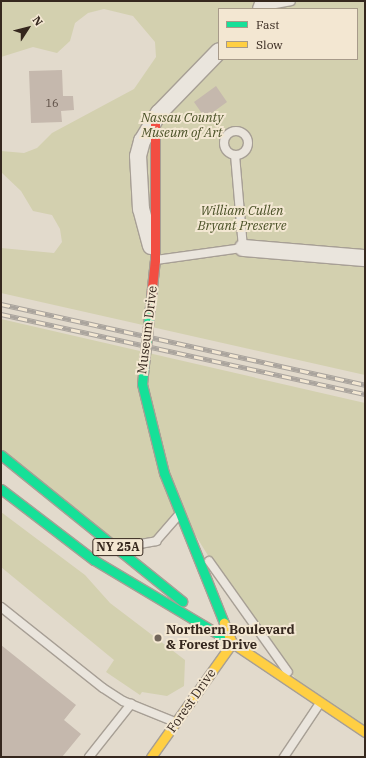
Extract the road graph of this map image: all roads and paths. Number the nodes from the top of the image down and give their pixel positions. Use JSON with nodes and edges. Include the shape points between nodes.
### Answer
{"nodes":[{"id":1,"x":291,"y":1,"type":"edge"},
{"id":2,"x":263,"y":5,"type":"edge"},
{"id":3,"x":218,"y":52,"type":"edge"},
{"id":4,"x":235,"y":155,"type":"dead end"},
{"id":5,"x":243,"y":248,"type":"junction"},
{"id":6,"x":365,"y":258,"type":"edge"},
{"id":7,"x":155,"y":261,"type":"junction"},
{"id":8,"x":1,"y":455,"type":"edge"},
{"id":9,"x":1,"y":489,"type":"edge"},
{"id":10,"x":180,"y":513,"type":"junction"},
{"id":11,"x":118,"y":547,"type":"junction"},
{"id":12,"x":1,"y":607,"type":"edge"},
{"id":13,"x":232,"y":644,"type":"junction"},
{"id":14,"x":302,"y":690,"type":"junction"},
{"id":15,"x":321,"y":703,"type":"junction"},
{"id":16,"x":131,"y":704,"type":"junction"},
{"id":17,"x":177,"y":723,"type":"junction"},
{"id":18,"x":365,"y":732,"type":"edge"},
{"id":19,"x":88,"y":757,"type":"edge"},
{"id":20,"x":151,"y":757,"type":"edge"},
{"id":21,"x":284,"y":757,"type":"edge"}],
"edges":[{"from":1,"to":2,"type":"lane"},
{"from":3,"to":7,"type":"street","name":"Museum Drive","via":[[173,96],[142,141],[138,156],[141,209]]},
{"from":4,"to":5,"type":"lane"},
{"from":5,"to":6,"type":"street"},
{"from":5,"to":7,"type":"lane"},
{"from":7,"to":10,"type":"main road","name":"Museum Drive","via":[[141,375],[154,442]]},
{"from":8,"to":11,"type":"main road","number":"NY 25A"},
{"from":9,"to":13,"type":"main road","number":"NY 25A","via":[[94,560]]},
{"from":10,"to":11,"type":"lane","via":[[156,541],[136,547]]},
{"from":10,"to":13,"type":"main road","name":"Museum Drive"},
{"from":10,"to":14,"type":"lane","via":[[221,580]]},
{"from":11,"to":13,"type":"main road","number":"NY 25A"},
{"from":12,"to":16,"type":"lane","via":[[102,688]]},
{"from":13,"to":14,"type":"main road","number":"NY 25A"},
{"from":13,"to":17,"type":"main road","name":"Forest Drive"},
{"from":14,"to":15,"type":"main road","number":"NY 25A"},
{"from":15,"to":18,"type":"main road","number":"NY 25A"},
{"from":15,"to":21,"type":"lane"},
{"from":16,"to":17,"type":"lane"},
{"from":16,"to":19,"type":"lane"},
{"from":17,"to":20,"type":"main road","name":"Forest Drive"}]}
